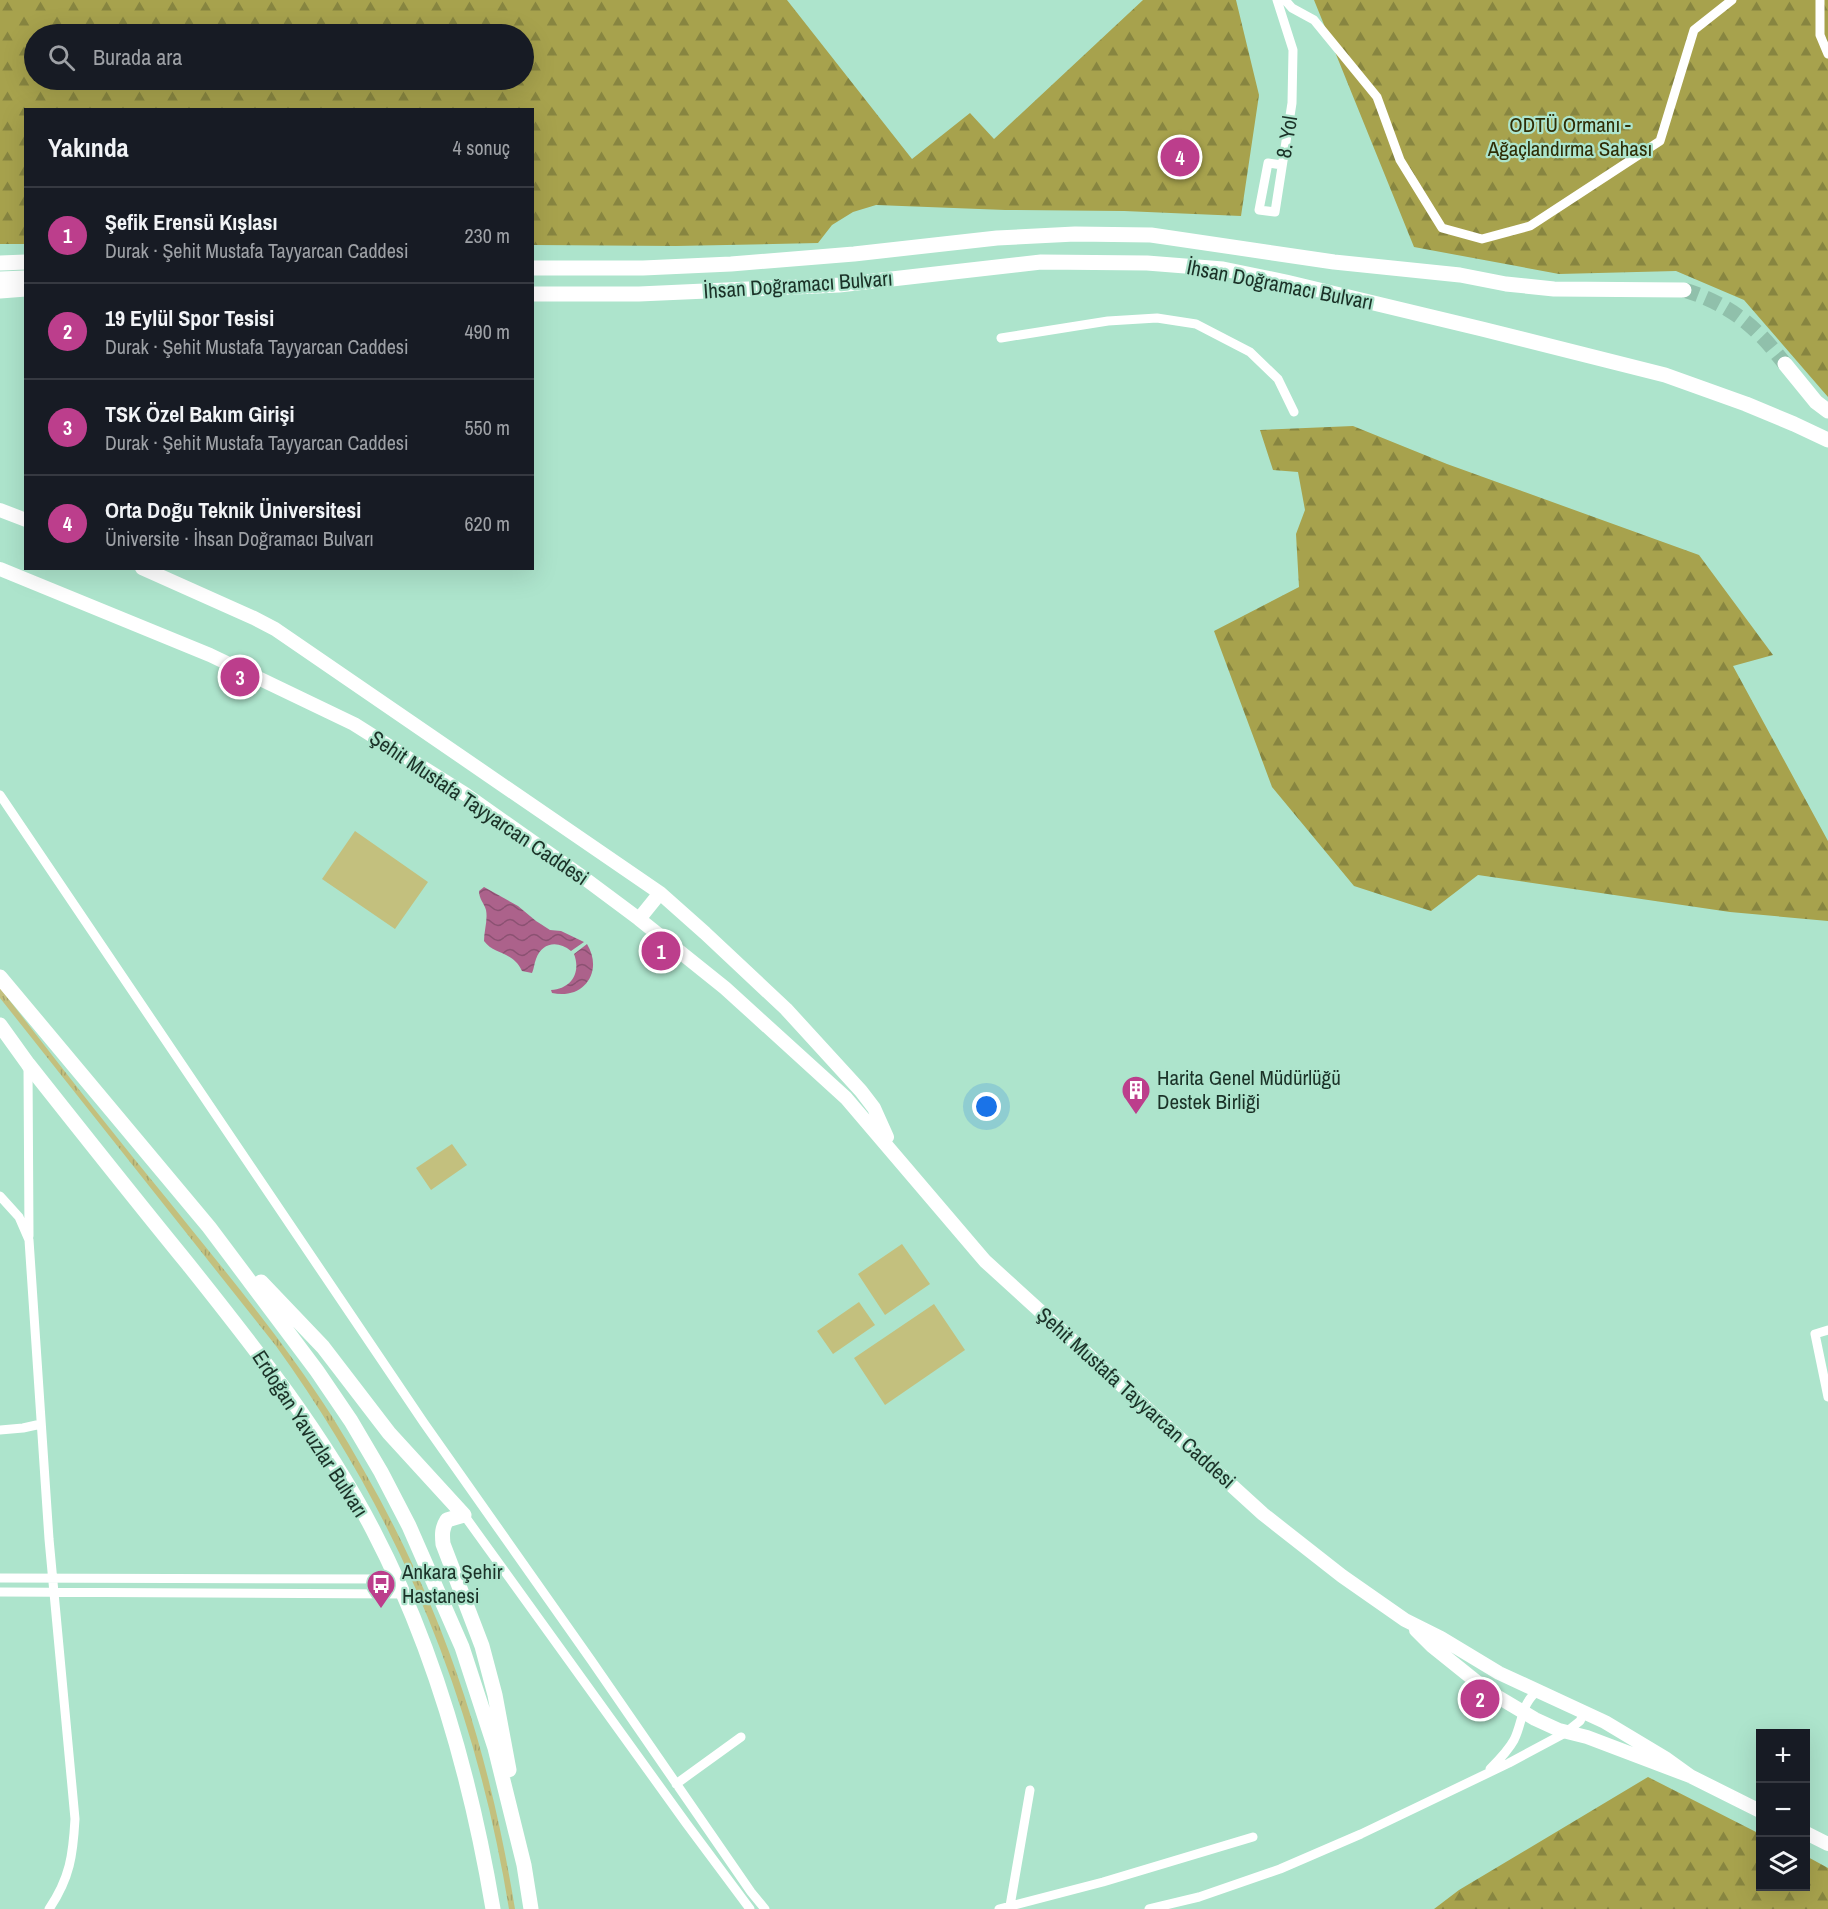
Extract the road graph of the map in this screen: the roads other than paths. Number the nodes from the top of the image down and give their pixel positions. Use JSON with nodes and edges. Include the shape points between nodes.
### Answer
{"nodes":[{"id":1,"x":1276,"y":0,"type":"edge"},
{"id":2,"x":1285,"y":0,"type":"edge"},
{"id":3,"x":1732,"y":0,"type":"edge"},
{"id":4,"x":1820,"y":0,"type":"edge"},
{"id":5,"x":1828,"y":54,"type":"edge"},
{"id":6,"x":1282,"y":165,"type":"junction"},
{"id":7,"x":0,"y":252,"type":"edge"},
{"id":8,"x":24,"y":253,"type":"edge"},
{"id":9,"x":24,"y":262,"type":"edge"},
{"id":10,"x":0,"y":263,"type":"edge"},
{"id":11,"x":534,"y":268,"type":"edge"},
{"id":12,"x":24,"y":278,"type":"edge"},
{"id":13,"x":0,"y":279,"type":"edge"},
{"id":14,"x":24,"y":289,"type":"edge"},
{"id":15,"x":1684,"y":290,"type":"tunnel mouth"},
{"id":16,"x":0,"y":291,"type":"edge"},
{"id":17,"x":534,"y":294,"type":"edge"},
{"id":18,"x":1001,"y":338,"type":"dead end"},
{"id":19,"x":1785,"y":364,"type":"tunnel mouth"},
{"id":20,"x":1828,"y":411,"type":"edge"},
{"id":21,"x":1294,"y":412,"type":"dead end"},
{"id":22,"x":1828,"y":440,"type":"edge"},
{"id":23,"x":0,"y":510,"type":"edge"},
{"id":24,"x":24,"y":519,"type":"edge"},
{"id":25,"x":0,"y":569,"type":"edge"},
{"id":26,"x":146,"y":570,"type":"edge"},
{"id":27,"x":0,"y":795,"type":"edge"},
{"id":28,"x":660,"y":893,"type":"junction"},
{"id":29,"x":639,"y":919,"type":"junction"},
{"id":30,"x":0,"y":965,"type":"edge"},
{"id":31,"x":0,"y":977,"type":"edge"},
{"id":32,"x":0,"y":1025,"type":"edge"},
{"id":33,"x":49,"y":1035,"type":"junction"},
{"id":34,"x":28,"y":1064,"type":"junction"},
{"id":35,"x":892,"y":1150,"type":"junction"},
{"id":36,"x":0,"y":1196,"type":"edge"},
{"id":37,"x":209,"y":1227,"type":"junction"},
{"id":38,"x":29,"y":1240,"type":"junction"},
{"id":39,"x":1828,"y":1330,"type":"edge"},
{"id":40,"x":1828,"y":1397,"type":"edge"},
{"id":41,"x":41,"y":1424,"type":"junction"},
{"id":42,"x":0,"y":1430,"type":"edge"},
{"id":43,"x":464,"y":1515,"type":"junction"},
{"id":44,"x":0,"y":1578,"type":"edge"},
{"id":45,"x":54,"y":1579,"type":"junction"},
{"id":46,"x":396,"y":1579,"type":"junction"},
{"id":47,"x":0,"y":1592,"type":"edge"},
{"id":48,"x":55,"y":1592,"type":"junction"},
{"id":49,"x":403,"y":1594,"type":"junction"},
{"id":50,"x":1405,"y":1620,"type":"junction"},
{"id":51,"x":1539,"y":1690,"type":"junction"},
{"id":52,"x":1585,"y":1711,"type":"junction"},
{"id":53,"x":1522,"y":1712,"type":"junction"},
{"id":54,"x":1565,"y":1733,"type":"junction"},
{"id":55,"x":741,"y":1737,"type":"dead end"},
{"id":56,"x":1486,"y":1773,"type":"junction"},
{"id":57,"x":1690,"y":1776,"type":"junction"},
{"id":58,"x":676,"y":1784,"type":"junction"},
{"id":59,"x":1030,"y":1790,"type":"dead end"},
{"id":60,"x":1756,"y":1809,"type":"edge"},
{"id":61,"x":1810,"y":1835,"type":"edge"},
{"id":62,"x":1253,"y":1837,"type":"dead end"},
{"id":63,"x":1828,"y":1844,"type":"edge"},
{"id":64,"x":524,"y":1865,"type":"junction"},
{"id":65,"x":1010,"y":1906,"type":"junction"},
{"id":66,"x":49,"y":1909,"type":"edge"},
{"id":67,"x":493,"y":1909,"type":"edge"},
{"id":68,"x":531,"y":1909,"type":"edge"},
{"id":69,"x":750,"y":1909,"type":"edge"},
{"id":70,"x":765,"y":1909,"type":"edge"},
{"id":71,"x":999,"y":1909,"type":"edge"},
{"id":72,"x":1149,"y":1909,"type":"edge"}],
"edges":[{"from":1,"to":6,"type":"street","name":"8. Yol","via":[[1293,50],[1292,103]]},
{"from":2,"to":3,"type":"street","via":[[1314,20],[1377,98],[1400,160],[1442,228],[1482,239],[1530,226],[1660,141],[1694,30]]},
{"from":4,"to":5,"type":"street","via":[[1820,35]]},
{"from":6,"to":6,"type":"street","name":"8. Yol","via":[[1268,163],[1259,210],[1275,212]]},
{"from":7,"to":8,"type":"main road"},
{"from":9,"to":10,"type":"main road"},
{"from":11,"to":15,"type":"main road","name":"İhsan Doğramacı Bulvarı","via":[[731,264],[997,238],[1122,234],[1554,290]]},
{"from":12,"to":13,"type":"main road"},
{"from":14,"to":16,"type":"main road"},
{"from":17,"to":22,"type":"main road","name":"İhsan Doğramacı Bulvarı","via":[[650,294],[838,285],[1041,262],[1147,263],[1223,269],[1665,375],[1746,404]]},
{"from":18,"to":21,"type":"street","via":[[1108,321],[1156,318],[1196,324],[1250,352],[1278,379]]},
{"from":19,"to":20,"type":"main road"},
{"from":23,"to":24,"type":"main road"},
{"from":25,"to":29,"type":"main road","name":"Şehit Mustafa Tayyarcan Caddesi","via":[[210,655],[354,724],[465,794]]},
{"from":26,"to":28,"type":"main road","name":"Şehit Mustafa Tayyarcan Caddesi","via":[[275,629]]},
{"from":27,"to":58,"type":"street","via":[[424,1423]]},
{"from":28,"to":29,"type":"main road"},
{"from":28,"to":35,"type":"main road","name":"Şehit Mustafa Tayyarcan Caddesi","via":[[786,1009],[861,1091],[874,1108]]},
{"from":29,"to":35,"type":"main road","name":"Şehit Mustafa Tayyarcan Caddesi","via":[[805,1059]]},
{"from":30,"to":33,"type":"main road","name":"Erdoğan Yavuzlar Bulvarı"},
{"from":31,"to":33,"type":"main road","name":"Erdoğan Yavuzlar Bulvarı"},
{"from":32,"to":34,"type":"main road","name":"Erdoğan Yavuzlar Bulvarı"},
{"from":33,"to":37,"type":"main road","name":"Erdoğan Yavuzlar Bulvarı"},
{"from":34,"to":38,"type":"street"},
{"from":34,"to":46,"type":"main road","name":"Erdoğan Yavuzlar Bulvarı","via":[[288,1393],[352,1492]]},
{"from":35,"to":50,"type":"main road","name":"Şehit Mustafa Tayyarcan Caddesi","via":[[985,1260],[1263,1514]]},
{"from":36,"to":38,"type":"street","via":[[19,1217]]},
{"from":37,"to":43,"type":"main road","via":[[323,1347],[389,1433]]},
{"from":37,"to":64,"type":"main road","name":"Erdoğan Yavuzlar Bulvarı","via":[[351,1421],[409,1526],[476,1686]]},
{"from":38,"to":41,"type":"street"},
{"from":39,"to":40,"type":"street","via":[[1815,1334]]},
{"from":41,"to":42,"type":"street"},
{"from":41,"to":45,"type":"street"},
{"from":43,"to":64,"type":"main road","via":[[443,1525],[443,1544],[477,1629],[495,1695]]},
{"from":43,"to":69,"type":"street"},
{"from":44,"to":45,"type":"street"},
{"from":45,"to":46,"type":"street"},
{"from":45,"to":48,"type":"street"},
{"from":46,"to":49,"type":"main road","name":"Erdoğan Yavuzlar Bulvarı"},
{"from":47,"to":48,"type":"street"},
{"from":48,"to":49,"type":"street"},
{"from":48,"to":66,"type":"street","via":[[75,1819],[72,1861],[63,1887]]},
{"from":49,"to":67,"type":"main road","name":"Erdoğan Yavuzlar Bulvarı","via":[[448,1714],[476,1821]]},
{"from":50,"to":51,"type":"main road","name":"Şehit Mustafa Tayyarcan Caddesi","via":[[1499,1673]]},
{"from":50,"to":53,"type":"main road","name":"Şehit Mustafa Tayyarcan Caddesi","via":[[1466,1675]]},
{"from":51,"to":52,"type":"main road","name":"Şehit Mustafa Tayyarcan Caddesi"},
{"from":51,"to":53,"type":"street"},
{"from":52,"to":54,"type":"street","via":[[1580,1721]]},
{"from":52,"to":57,"type":"main road","name":"Şehit Mustafa Tayyarcan Caddesi"},
{"from":53,"to":54,"type":"main road","name":"Şehit Mustafa Tayyarcan Caddesi"},
{"from":53,"to":56,"type":"street","via":[[1513,1742]]},
{"from":54,"to":56,"type":"street"},
{"from":54,"to":57,"type":"main road","name":"Şehit Mustafa Tayyarcan Caddesi","via":[[1587,1737]]},
{"from":55,"to":58,"type":"street"},
{"from":56,"to":72,"type":"street","via":[[1280,1869]]},
{"from":57,"to":60,"type":"main road","name":"Şehit Mustafa Tayyarcan Caddesi"},
{"from":58,"to":70,"type":"street"},
{"from":59,"to":65,"type":"street"},
{"from":61,"to":63,"type":"main road"},
{"from":62,"to":65,"type":"street"},
{"from":64,"to":68,"type":"main road","name":"Erdoğan Yavuzlar Bulvarı"},
{"from":65,"to":71,"type":"street"}]}
